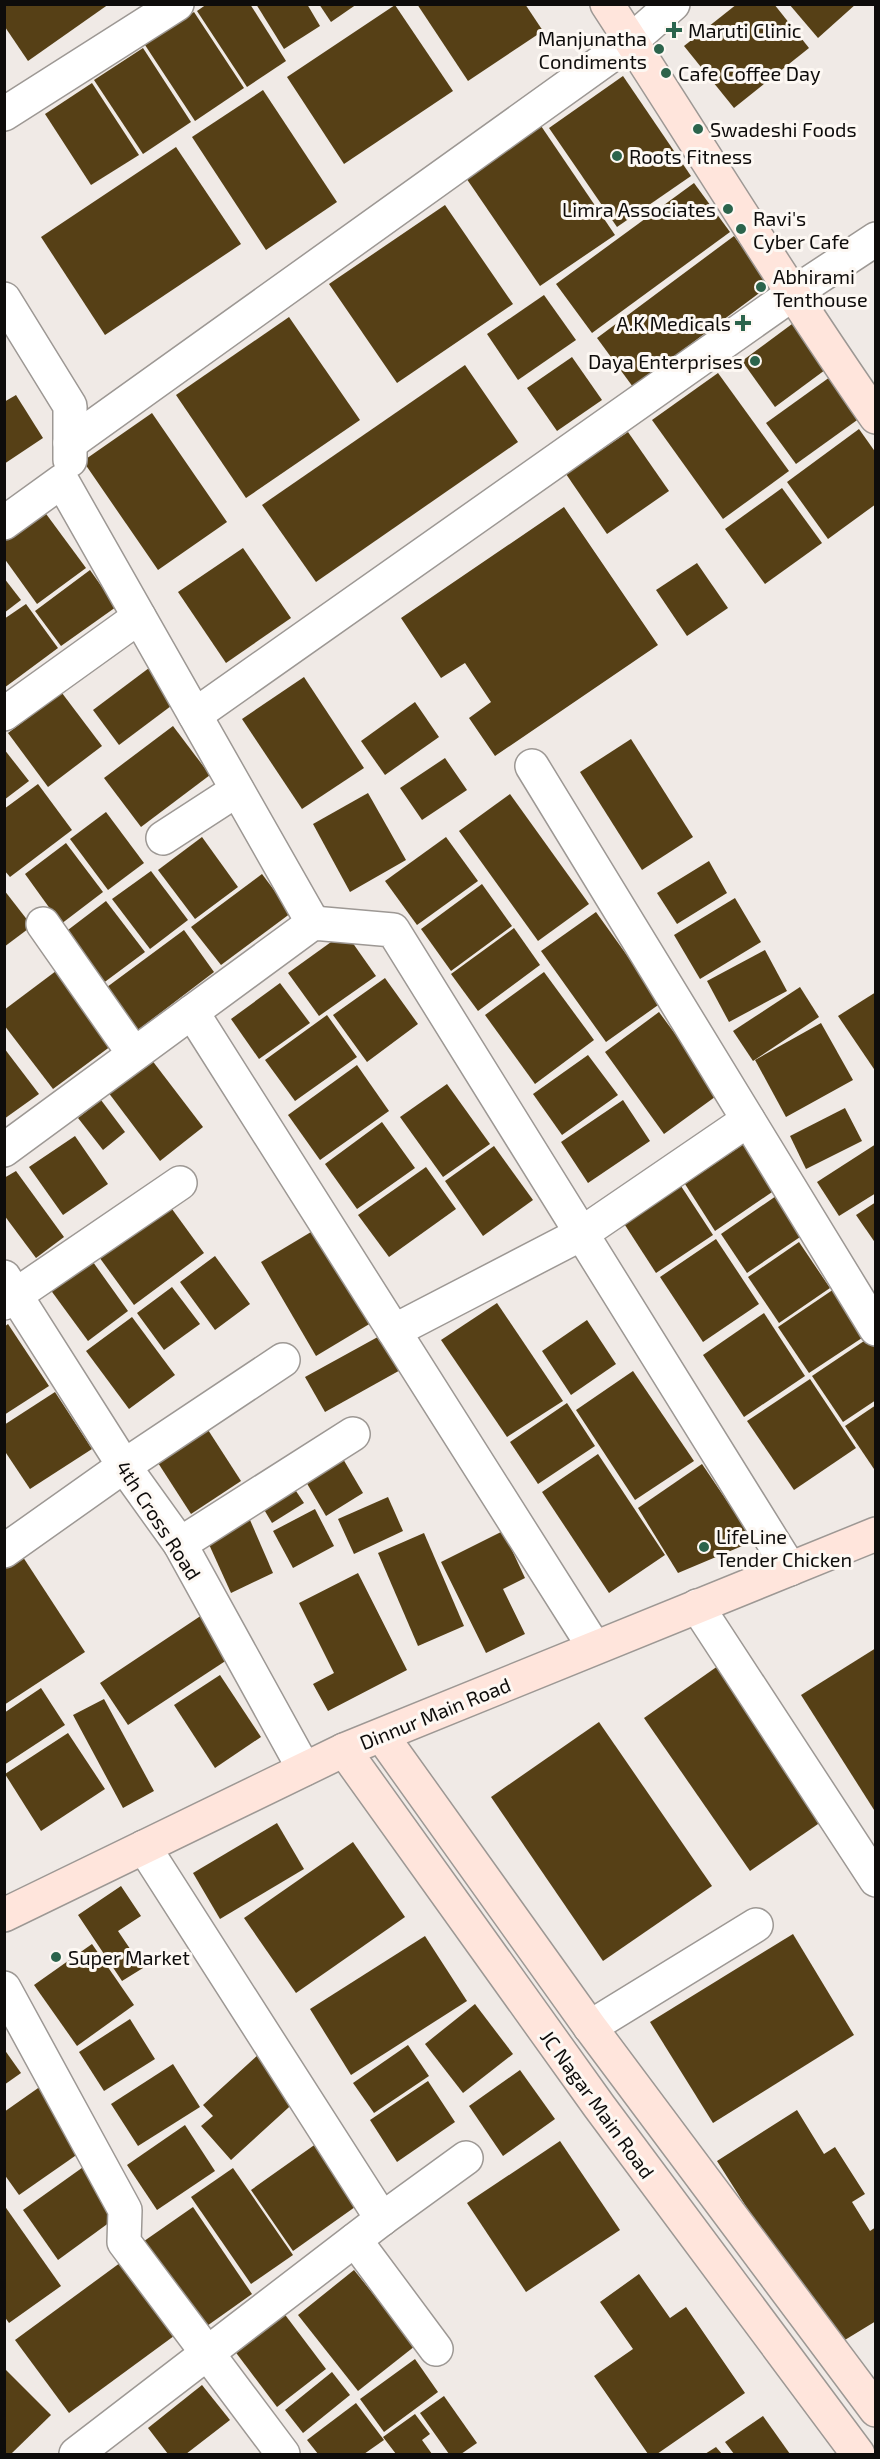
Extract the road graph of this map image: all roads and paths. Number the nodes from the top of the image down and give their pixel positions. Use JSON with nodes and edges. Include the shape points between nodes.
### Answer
{"nodes":[{"id":1,"x":177,"y":4,"type":"edge"},
{"id":2,"x":607,"y":4,"type":"edge"},
{"id":3,"x":673,"y":4,"type":"edge"},
{"id":4,"x":631,"y":41,"type":"junction"},
{"id":5,"x":4,"y":114,"type":"edge"},
{"id":6,"x":876,"y":239,"type":"edge"},
{"id":7,"x":791,"y":295,"type":"junction"},
{"id":8,"x":4,"y":299,"type":"edge"},
{"id":9,"x":876,"y":417,"type":"edge"},
{"id":10,"x":70,"y":443,"type":"junction"},
{"id":11,"x":69,"y":494,"type":"junction"},
{"id":12,"x":4,"y":523,"type":"edge"},
{"id":13,"x":139,"y":617,"type":"junction"},
{"id":14,"x":4,"y":714,"type":"edge"},
{"id":15,"x":195,"y":715,"type":"junction"},
{"id":16,"x":532,"y":766,"type":"dead end"},
{"id":17,"x":237,"y":790,"type":"junction"},
{"id":18,"x":163,"y":838,"type":"dead end"},
{"id":19,"x":313,"y":923,"type":"junction"},
{"id":20,"x":43,"y":924,"type":"dead end"},
{"id":21,"x":192,"y":1012,"type":"junction"},
{"id":22,"x":134,"y":1054,"type":"junction"},
{"id":23,"x":748,"y":1120,"type":"junction"},
{"id":24,"x":4,"y":1150,"type":"edge"},
{"id":25,"x":180,"y":1183,"type":"dead end"},
{"id":26,"x":581,"y":1234,"type":"junction"},
{"id":27,"x":8,"y":1292,"type":"edge"},
{"id":28,"x":876,"y":1329,"type":"edge"},
{"id":29,"x":394,"y":1331,"type":"junction"},
{"id":30,"x":283,"y":1360,"type":"dead end"},
{"id":31,"x":353,"y":1434,"type":"dead end"},
{"id":32,"x":124,"y":1466,"type":"junction"},
{"id":33,"x":876,"y":1534,"type":"edge"},
{"id":34,"x":180,"y":1544,"type":"junction"},
{"id":35,"x":4,"y":1551,"type":"edge"},
{"id":36,"x":790,"y":1569,"type":"junction"},
{"id":37,"x":697,"y":1606,"type":"junction"},
{"id":38,"x":594,"y":1647,"type":"junction"},
{"id":39,"x":382,"y":1736,"type":"junction"},
{"id":40,"x":344,"y":1750,"type":"junction"},
{"id":41,"x":304,"y":1769,"type":"junction"},
{"id":42,"x":144,"y":1847,"type":"junction"},
{"id":43,"x":876,"y":1881,"type":"edge"},
{"id":44,"x":4,"y":1915,"type":"edge"},
{"id":45,"x":756,"y":1925,"type":"dead end"},
{"id":46,"x":4,"y":1988,"type":"edge"},
{"id":47,"x":590,"y":2027,"type":"junction"},
{"id":48,"x":466,"y":2158,"type":"dead end"},
{"id":49,"x":709,"y":2186,"type":"junction"},
{"id":50,"x":675,"y":2209,"type":"junction"},
{"id":51,"x":382,"y":2219,"type":"junction"},
{"id":52,"x":355,"y":2240,"type":"junction"},
{"id":53,"x":436,"y":2349,"type":"dead end"},
{"id":54,"x":208,"y":2355,"type":"junction"},
{"id":55,"x":876,"y":2410,"type":"edge"},
{"id":56,"x":76,"y":2454,"type":"edge"},
{"id":57,"x":283,"y":2454,"type":"edge"},
{"id":58,"x":858,"y":2454,"type":"edge"}],
"edges":[{"from":1,"to":5,"type":"street"},
{"from":2,"to":4,"type":"main road"},
{"from":3,"to":4,"type":"street"},
{"from":4,"to":7,"type":"main road","via":[[729,190]]},
{"from":4,"to":10,"type":"street"},
{"from":6,"to":7,"type":"street"},
{"from":7,"to":9,"type":"main road"},
{"from":7,"to":15,"type":"street"},
{"from":8,"to":10,"type":"street","via":[[70,406]]},
{"from":10,"to":11,"type":"street"},
{"from":11,"to":12,"type":"street","via":[[62,481]]},
{"from":11,"to":13,"type":"street"},
{"from":13,"to":14,"type":"street"},
{"from":13,"to":15,"type":"street"},
{"from":15,"to":17,"type":"street"},
{"from":16,"to":23,"type":"street"},
{"from":17,"to":18,"type":"street"},
{"from":17,"to":19,"type":"street"},
{"from":19,"to":21,"type":"street"},
{"from":19,"to":26,"type":"street","via":[[393,930]]},
{"from":20,"to":22,"type":"street"},
{"from":21,"to":22,"type":"street"},
{"from":21,"to":29,"type":"street"},
{"from":22,"to":24,"type":"street"},
{"from":23,"to":26,"type":"street"},
{"from":23,"to":28,"type":"street"},
{"from":25,"to":27,"type":"street"},
{"from":26,"to":29,"type":"street"},
{"from":26,"to":36,"type":"street"},
{"from":27,"to":32,"type":"street","name":"4th Cross Road"},
{"from":29,"to":38,"type":"street"},
{"from":30,"to":32,"type":"street"},
{"from":31,"to":34,"type":"street"},
{"from":32,"to":34,"type":"street","name":"4th Cross Road"},
{"from":32,"to":35,"type":"street"},
{"from":33,"to":36,"type":"main road","name":"Dinnur Main Road"},
{"from":34,"to":41,"type":"street","name":"4th Cross Road"},
{"from":36,"to":37,"type":"main road","name":"Dinnur Main Road"},
{"from":37,"to":38,"type":"main road","name":"Dinnur Main Road"},
{"from":37,"to":43,"type":"street"},
{"from":38,"to":39,"type":"main road","name":"Dinnur Main Road"},
{"from":39,"to":40,"type":"main road","name":"Dinnur Main Road"},
{"from":39,"to":47,"type":"main road","name":"JC Nagar Main Road"},
{"from":40,"to":41,"type":"main road","name":"Dinnur Main Road"},
{"from":40,"to":50,"type":"main road","name":"JC Nagar Main Road"},
{"from":41,"to":42,"type":"main road","name":"Dinnur Main Road"},
{"from":42,"to":44,"type":"main road","name":"Dinnur Main Road"},
{"from":42,"to":51,"type":"street"},
{"from":45,"to":47,"type":"street"},
{"from":46,"to":54,"type":"street","via":[[125,2210],[124,2241]]},
{"from":47,"to":49,"type":"main road","name":"JC Nagar Main Road"},
{"from":48,"to":51,"type":"street"},
{"from":49,"to":50,"type":"main road"},
{"from":49,"to":55,"type":"main road","name":"JC Nagar Main Road"},
{"from":50,"to":58,"type":"main road","name":"JC Nagar Main Road"},
{"from":51,"to":52,"type":"street"},
{"from":52,"to":53,"type":"street"},
{"from":52,"to":54,"type":"street"},
{"from":54,"to":56,"type":"street"},
{"from":54,"to":57,"type":"street"}]}
